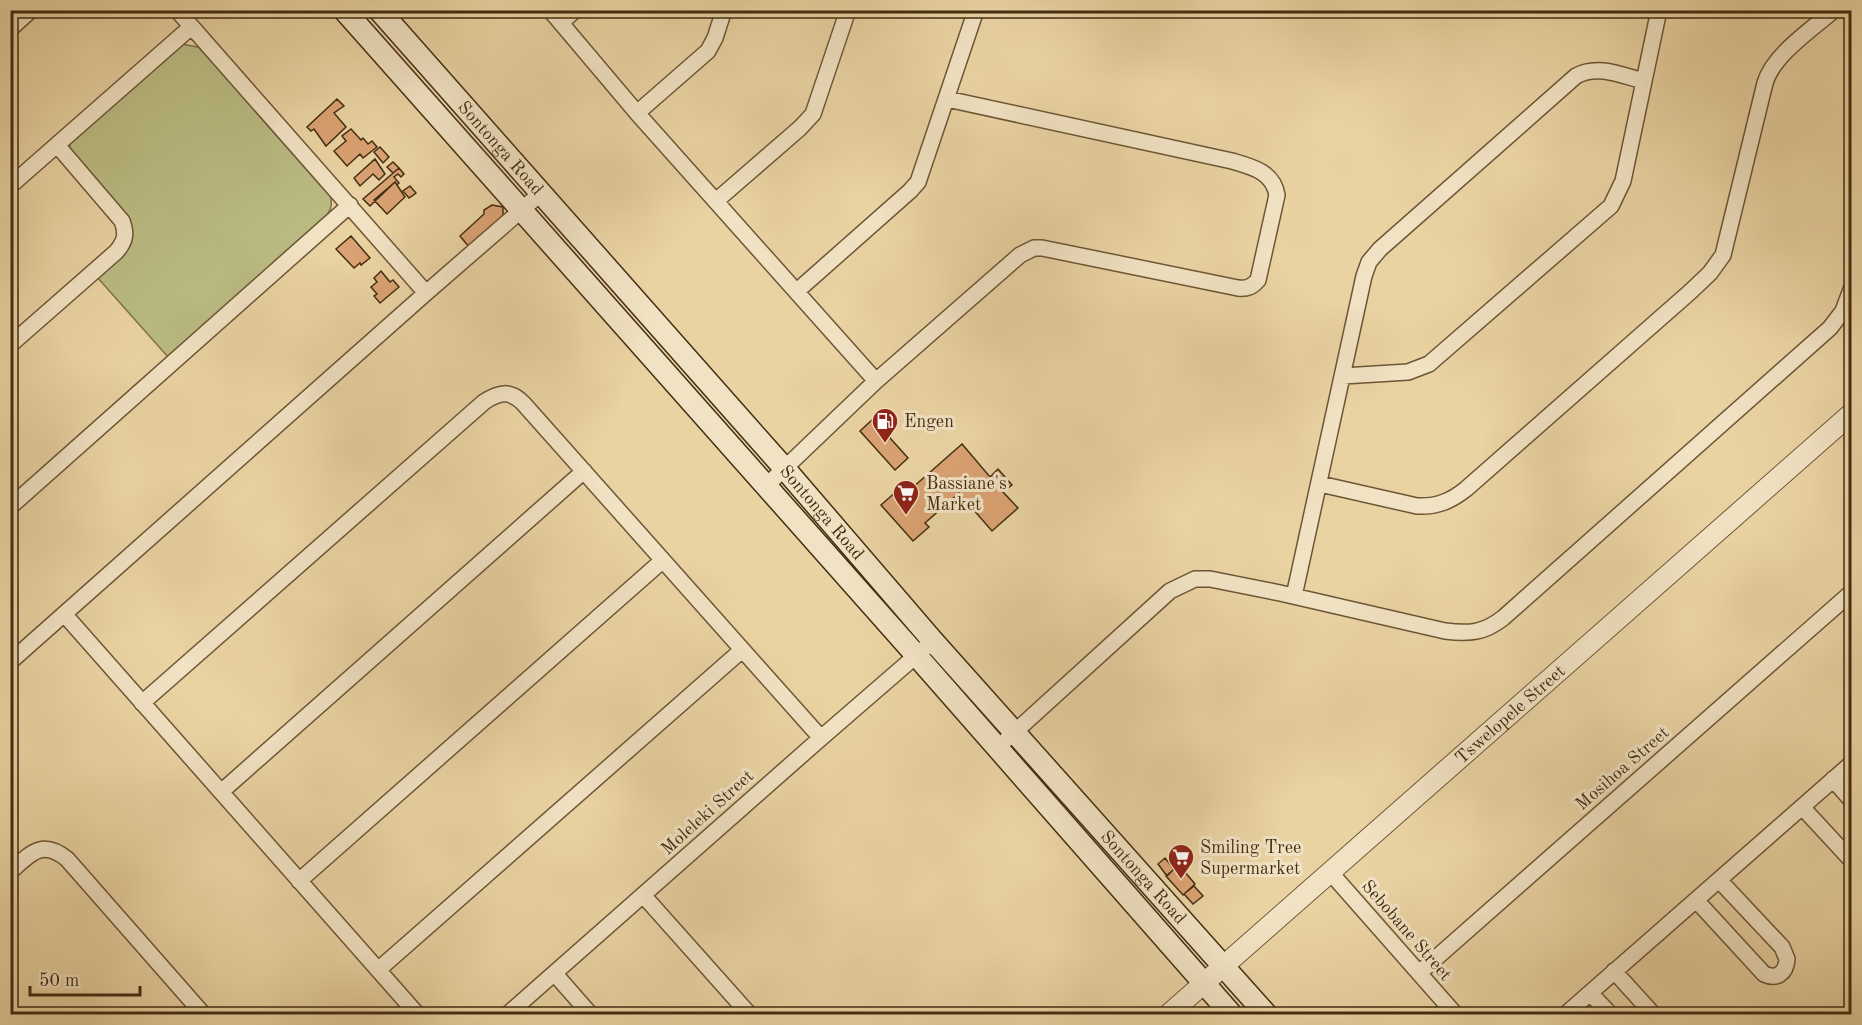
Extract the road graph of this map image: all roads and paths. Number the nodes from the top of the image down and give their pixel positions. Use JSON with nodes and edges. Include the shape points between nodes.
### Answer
{"nodes":[{"id":1,"x":31,"y":10,"type":"edge"},
{"id":2,"x":177,"y":10,"type":"edge"},
{"id":3,"x":344,"y":10,"type":"edge"},
{"id":4,"x":379,"y":10,"type":"edge"},
{"id":5,"x":550,"y":10,"type":"edge"},
{"id":6,"x":575,"y":10,"type":"edge"},
{"id":7,"x":724,"y":10,"type":"edge"},
{"id":8,"x":848,"y":10,"type":"edge"},
{"id":9,"x":976,"y":10,"type":"edge"},
{"id":10,"x":1659,"y":10,"type":"edge"},
{"id":11,"x":1834,"y":10,"type":"edge"},
{"id":12,"x":561,"y":23,"type":"junction"},
{"id":13,"x":191,"y":27,"type":"junction"},
{"id":14,"x":10,"y":29,"type":"edge"},
{"id":15,"x":1643,"y":81,"type":"junction"},
{"id":16,"x":947,"y":99,"type":"junction"},
{"id":17,"x":637,"y":113,"type":"junction"},
{"id":18,"x":57,"y":145,"type":"junction"},
{"id":19,"x":10,"y":186,"type":"edge"},
{"id":20,"x":541,"y":193,"type":"junction"},
{"id":21,"x":717,"y":200,"type":"junction"},
{"id":22,"x":350,"y":206,"type":"junction"},
{"id":23,"x":521,"y":211,"type":"junction"},
{"id":24,"x":1851,"y":287,"type":"edge"},
{"id":25,"x":797,"y":291,"type":"junction"},
{"id":26,"x":426,"y":293,"type":"junction"},
{"id":27,"x":10,"y":345,"type":"edge"},
{"id":28,"x":1343,"y":376,"type":"junction"},
{"id":29,"x":876,"y":381,"type":"junction"},
{"id":30,"x":1851,"y":413,"type":"edge"},
{"id":31,"x":785,"y":469,"type":"junction"},
{"id":32,"x":584,"y":471,"type":"junction"},
{"id":33,"x":1320,"y":484,"type":"junction"},
{"id":34,"x":766,"y":486,"type":"junction"},
{"id":35,"x":10,"y":507,"type":"edge"},
{"id":36,"x":662,"y":561,"type":"junction"},
{"id":37,"x":1851,"y":592,"type":"edge"},
{"id":38,"x":1294,"y":596,"type":"junction"},
{"id":39,"x":65,"y":615,"type":"junction"},
{"id":40,"x":933,"y":641,"type":"junction"},
{"id":41,"x":742,"y":650,"type":"junction"},
{"id":42,"x":916,"y":655,"type":"junction"},
{"id":43,"x":10,"y":662,"type":"edge"},
{"id":44,"x":142,"y":703,"type":"junction"},
{"id":45,"x":1016,"y":732,"type":"junction"},
{"id":46,"x":820,"y":738,"type":"junction"},
{"id":47,"x":998,"y":748,"type":"junction"},
{"id":48,"x":1851,"y":763,"type":"edge"},
{"id":49,"x":1833,"y":779,"type":"junction"},
{"id":50,"x":221,"y":792,"type":"junction"},
{"id":51,"x":1851,"y":801,"type":"edge"},
{"id":52,"x":1802,"y":807,"type":"junction"},
{"id":53,"x":1851,"y":861,"type":"edge"},
{"id":54,"x":10,"y":872,"type":"edge"},
{"id":55,"x":1330,"y":872,"type":"junction"},
{"id":56,"x":1719,"y":880,"type":"junction"},
{"id":57,"x":299,"y":881,"type":"junction"},
{"id":58,"x":643,"y":895,"type":"junction"},
{"id":59,"x":1696,"y":900,"type":"junction"},
{"id":60,"x":1223,"y":966,"type":"junction"},
{"id":61,"x":378,"y":970,"type":"junction"},
{"id":62,"x":1614,"y":971,"type":"junction"},
{"id":63,"x":1419,"y":973,"type":"junction"},
{"id":64,"x":555,"y":974,"type":"junction"},
{"id":65,"x":1204,"y":983,"type":"junction"},
{"id":66,"x":1590,"y":993,"type":"junction"},
{"id":67,"x":203,"y":1014,"type":"edge"},
{"id":68,"x":417,"y":1014,"type":"edge"},
{"id":69,"x":508,"y":1014,"type":"edge"},
{"id":70,"x":590,"y":1014,"type":"edge"},
{"id":71,"x":749,"y":1014,"type":"edge"},
{"id":72,"x":1169,"y":1014,"type":"edge"},
{"id":73,"x":1231,"y":1014,"type":"edge"},
{"id":74,"x":1266,"y":1014,"type":"edge"},
{"id":75,"x":1455,"y":1014,"type":"edge"},
{"id":76,"x":1566,"y":1014,"type":"edge"},
{"id":77,"x":1610,"y":1014,"type":"edge"},
{"id":78,"x":1653,"y":1014,"type":"edge"}],
"edges":[{"from":1,"to":14,"type":"street"},
{"from":2,"to":13,"type":"street"},
{"from":3,"to":23,"type":"main road","name":"Sontonga Road"},
{"from":4,"to":20,"type":"main road","name":"Sontonga Road"},
{"from":5,"to":12,"type":"street"},
{"from":6,"to":12,"type":"street"},
{"from":7,"to":17,"type":"street","via":[[708,51]]},
{"from":8,"to":21,"type":"street","via":[[813,114]]},
{"from":9,"to":16,"type":"street"},
{"from":10,"to":15,"type":"street"},
{"from":11,"to":33,"type":"street","via":[[1770,70],[1723,255],[1690,292],[1447,502],[1417,506]]},
{"from":12,"to":17,"type":"street"},
{"from":13,"to":18,"type":"street"},
{"from":13,"to":22,"type":"street"},
{"from":15,"to":28,"type":"street","via":[[1623,181],[1611,206],[1429,364],[1408,372]]},
{"from":15,"to":28,"type":"street","via":[[1598,70],[1576,76],[1380,249],[1366,268]]},
{"from":16,"to":25,"type":"street","via":[[918,182]]},
{"from":16,"to":29,"type":"street","via":[[1255,168],[1271,179],[1277,195],[1262,267],[1258,280],[1246,288],[1042,248],[1028,250]]},
{"from":17,"to":21,"type":"street"},
{"from":18,"to":19,"type":"street"},
{"from":18,"to":27,"type":"street","via":[[122,221],[124,239],[116,252]]},
{"from":20,"to":23,"type":"street"},
{"from":20,"to":31,"type":"main road","name":"Sontonga Road"},
{"from":21,"to":25,"type":"street"},
{"from":22,"to":26,"type":"street"},
{"from":22,"to":35,"type":"street"},
{"from":23,"to":26,"type":"street"},
{"from":23,"to":34,"type":"main road","name":"Sontonga Road"},
{"from":24,"to":38,"type":"street","via":[[1843,311],[1830,328],[1486,629],[1470,633],[1445,631]]},
{"from":25,"to":29,"type":"street"},
{"from":26,"to":39,"type":"street"},
{"from":28,"to":33,"type":"street"},
{"from":29,"to":31,"type":"street"},
{"from":30,"to":55,"type":"street","name":"Tswelopele Street"},
{"from":31,"to":34,"type":"street"},
{"from":31,"to":40,"type":"main road","name":"Sontonga Road"},
{"from":32,"to":36,"type":"street"},
{"from":32,"to":44,"type":"street","via":[[517,396],[493,396]]},
{"from":32,"to":50,"type":"street"},
{"from":33,"to":38,"type":"street"},
{"from":34,"to":42,"type":"main road","name":"Sontonga Road"},
{"from":36,"to":41,"type":"street"},
{"from":36,"to":57,"type":"street"},
{"from":37,"to":63,"type":"street","name":"Mosihoa Street"},
{"from":38,"to":45,"type":"street","via":[[1210,579],[1185,582],[1162,598]]},
{"from":39,"to":43,"type":"street"},
{"from":39,"to":44,"type":"street"},
{"from":40,"to":42,"type":"street","name":"Moleleki Street"},
{"from":40,"to":45,"type":"main road","name":"Sontonga Road"},
{"from":41,"to":46,"type":"street"},
{"from":41,"to":61,"type":"street"},
{"from":42,"to":46,"type":"street","name":"Moleleki Street"},
{"from":42,"to":47,"type":"main road","name":"Sontonga Road"},
{"from":44,"to":50,"type":"street"},
{"from":45,"to":47,"type":"street"},
{"from":45,"to":60,"type":"main road","name":"Sontonga Road"},
{"from":46,"to":58,"type":"street","name":"Moleleki Street"},
{"from":47,"to":65,"type":"main road","name":"Sontonga Road"},
{"from":48,"to":49,"type":"street"},
{"from":49,"to":51,"type":"street"},
{"from":49,"to":52,"type":"street"},
{"from":50,"to":57,"type":"street"},
{"from":52,"to":53,"type":"street"},
{"from":52,"to":56,"type":"street"},
{"from":54,"to":67,"type":"street","via":[[37,850],[52,849],[59,853]]},
{"from":55,"to":60,"type":"street","name":"Tswelopele Street"},
{"from":55,"to":63,"type":"street","name":"Sebobane Street"},
{"from":56,"to":59,"type":"street"},
{"from":56,"to":59,"type":"street","via":[[1782,947],[1787,959],[1780,975],[1764,974]]},
{"from":57,"to":61,"type":"street"},
{"from":58,"to":64,"type":"street","name":"Moleleki Street"},
{"from":58,"to":71,"type":"street"},
{"from":59,"to":62,"type":"street"},
{"from":60,"to":65,"type":"street","name":"Tswelopele Street"},
{"from":60,"to":74,"type":"main road","name":"Sontonga Road"},
{"from":61,"to":68,"type":"street"},
{"from":62,"to":66,"type":"street"},
{"from":62,"to":78,"type":"street"},
{"from":63,"to":75,"type":"street","name":"Sebobane Street"},
{"from":64,"to":69,"type":"street","name":"Moleleki Street"},
{"from":64,"to":70,"type":"street"},
{"from":65,"to":72,"type":"street","name":"Tswelopele Street"},
{"from":65,"to":73,"type":"main road","name":"Sontonga Road"},
{"from":66,"to":76,"type":"street"},
{"from":66,"to":77,"type":"street"}]}
